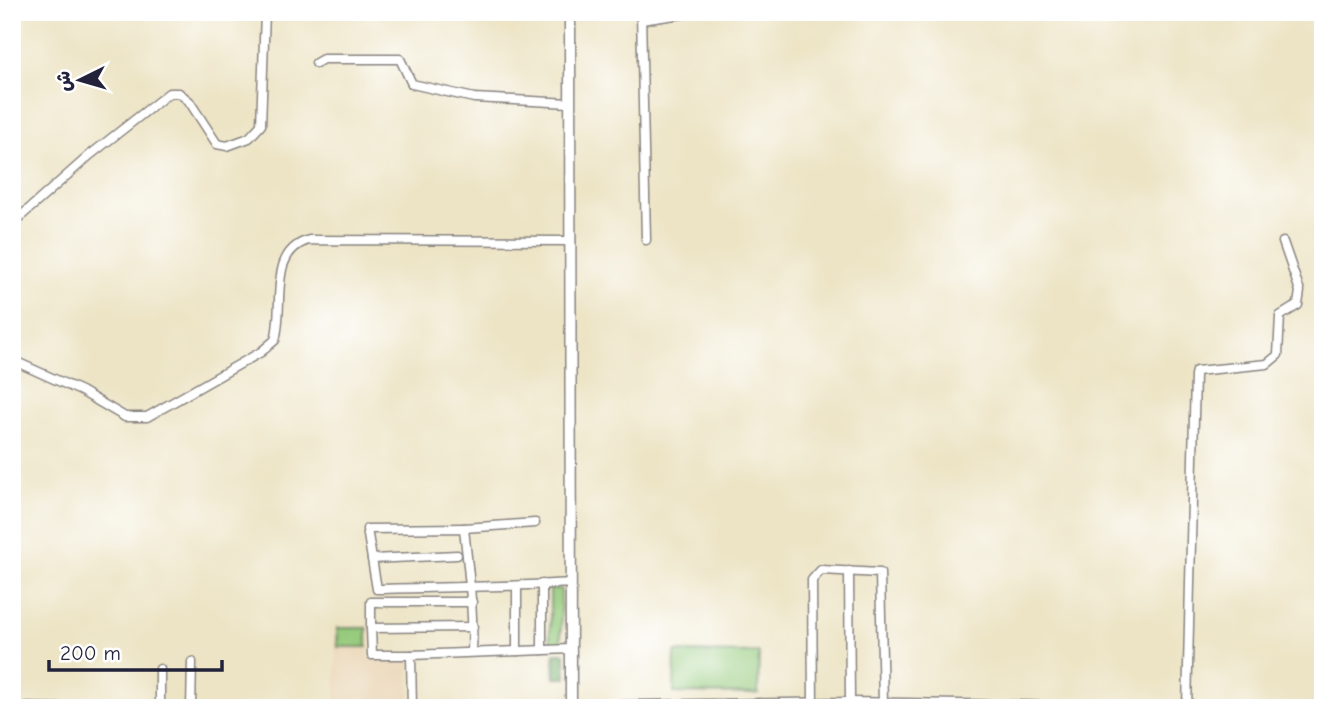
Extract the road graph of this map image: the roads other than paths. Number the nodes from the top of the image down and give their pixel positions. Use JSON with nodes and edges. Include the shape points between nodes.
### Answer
{"nodes":[{"id":1,"x":265,"y":12,"type":"edge"},
{"id":2,"x":570,"y":12,"type":"edge"},
{"id":3,"x":695,"y":12,"type":"edge"},
{"id":4,"x":641,"y":16,"type":"edge"},
{"id":5,"x":316,"y":63,"type":"dead end"},
{"id":6,"x":570,"y":103,"type":"junction"},
{"id":7,"x":12,"y":224,"type":"edge"},
{"id":8,"x":646,"y":240,"type":"dead end"},
{"id":9,"x":571,"y":241,"type":"junction"},
{"id":10,"x":1283,"y":242,"type":"dead end"},
{"id":11,"x":12,"y":360,"type":"edge"},
{"id":12,"x":535,"y":523,"type":"dead end"},
{"id":13,"x":464,"y":528,"type":"junction"},
{"id":14,"x":457,"y":555,"type":"dead end"},
{"id":15,"x":372,"y":559,"type":"junction"},
{"id":16,"x":849,"y":571,"type":"junction"},
{"id":17,"x":571,"y":583,"type":"junction"},
{"id":18,"x":542,"y":584,"type":"junction"},
{"id":19,"x":517,"y":586,"type":"junction"},
{"id":20,"x":470,"y":587,"type":"junction"},
{"id":21,"x":472,"y":603,"type":"junction"},
{"id":22,"x":473,"y":627,"type":"junction"},
{"id":23,"x":372,"y":628,"type":"junction"},
{"id":24,"x":571,"y":649,"type":"junction"},
{"id":25,"x":542,"y":650,"type":"junction"},
{"id":26,"x":517,"y":651,"type":"junction"},
{"id":27,"x":472,"y":652,"type":"junction"},
{"id":28,"x":411,"y":655,"type":"junction"},
{"id":29,"x":192,"y":662,"type":"dead end"},
{"id":30,"x":160,"y":669,"type":"dead end"},
{"id":31,"x":850,"y":703,"type":"junction"},
{"id":32,"x":883,"y":703,"type":"junction"},
{"id":33,"x":813,"y":704,"type":"junction"},
{"id":34,"x":12,"y":707,"type":"edge"},
{"id":35,"x":571,"y":707,"type":"edge"},
{"id":36,"x":65,"y":708,"type":"edge"},
{"id":37,"x":159,"y":708,"type":"edge"},
{"id":38,"x":191,"y":708,"type":"edge"},
{"id":39,"x":412,"y":708,"type":"edge"},
{"id":40,"x":540,"y":708,"type":"edge"},
{"id":41,"x":1123,"y":708,"type":"edge"},
{"id":42,"x":1187,"y":708,"type":"edge"}],
"edges":[{"from":1,"to":7,"type":"street","via":[[263,115],[256,133],[227,146],[217,144],[189,101],[179,93],[166,94]]},
{"from":2,"to":6,"type":"main road"},
{"from":3,"to":4,"type":"street"},
{"from":4,"to":8,"type":"street"},
{"from":5,"to":6,"type":"street","via":[[323,59],[400,59],[412,84],[474,98]]},
{"from":6,"to":9,"type":"main road"},
{"from":9,"to":11,"type":"street","via":[[309,240],[295,244],[282,261],[275,340],[147,417],[125,417]]},
{"from":9,"to":17,"type":"main road"},
{"from":10,"to":42,"type":"street","via":[[1300,292],[1298,305],[1280,316],[1278,355],[1268,364],[1196,371],[1195,375]]},
{"from":12,"to":13,"type":"street"},
{"from":13,"to":15,"type":"street","via":[[367,529]]},
{"from":13,"to":20,"type":"street"},
{"from":14,"to":15,"type":"street"},
{"from":15,"to":20,"type":"street","via":[[377,589]]},
{"from":16,"to":31,"type":"street"},
{"from":16,"to":32,"type":"street","via":[[878,572],[883,579]]},
{"from":16,"to":33,"type":"street","via":[[821,570],[812,580]]},
{"from":17,"to":18,"type":"street"},
{"from":17,"to":24,"type":"main road"},
{"from":18,"to":19,"type":"street"},
{"from":18,"to":25,"type":"street"},
{"from":19,"to":20,"type":"street"},
{"from":19,"to":26,"type":"street"},
{"from":20,"to":21,"type":"street"},
{"from":21,"to":22,"type":"street"},
{"from":21,"to":23,"type":"street","via":[[371,602]]},
{"from":22,"to":23,"type":"street"},
{"from":22,"to":27,"type":"street"},
{"from":23,"to":28,"type":"street","via":[[372,655]]},
{"from":24,"to":25,"type":"street"},
{"from":24,"to":35,"type":"main road"},
{"from":25,"to":26,"type":"street"},
{"from":26,"to":27,"type":"street"},
{"from":27,"to":28,"type":"street"},
{"from":28,"to":39,"type":"street"},
{"from":29,"to":38,"type":"street"},
{"from":30,"to":37,"type":"street"},
{"from":31,"to":32,"type":"main road"},
{"from":31,"to":33,"type":"main road"},
{"from":32,"to":41,"type":"main road"},
{"from":33,"to":35,"type":"main road"},
{"from":34,"to":36,"type":"street"},
{"from":35,"to":40,"type":"street"}]}
